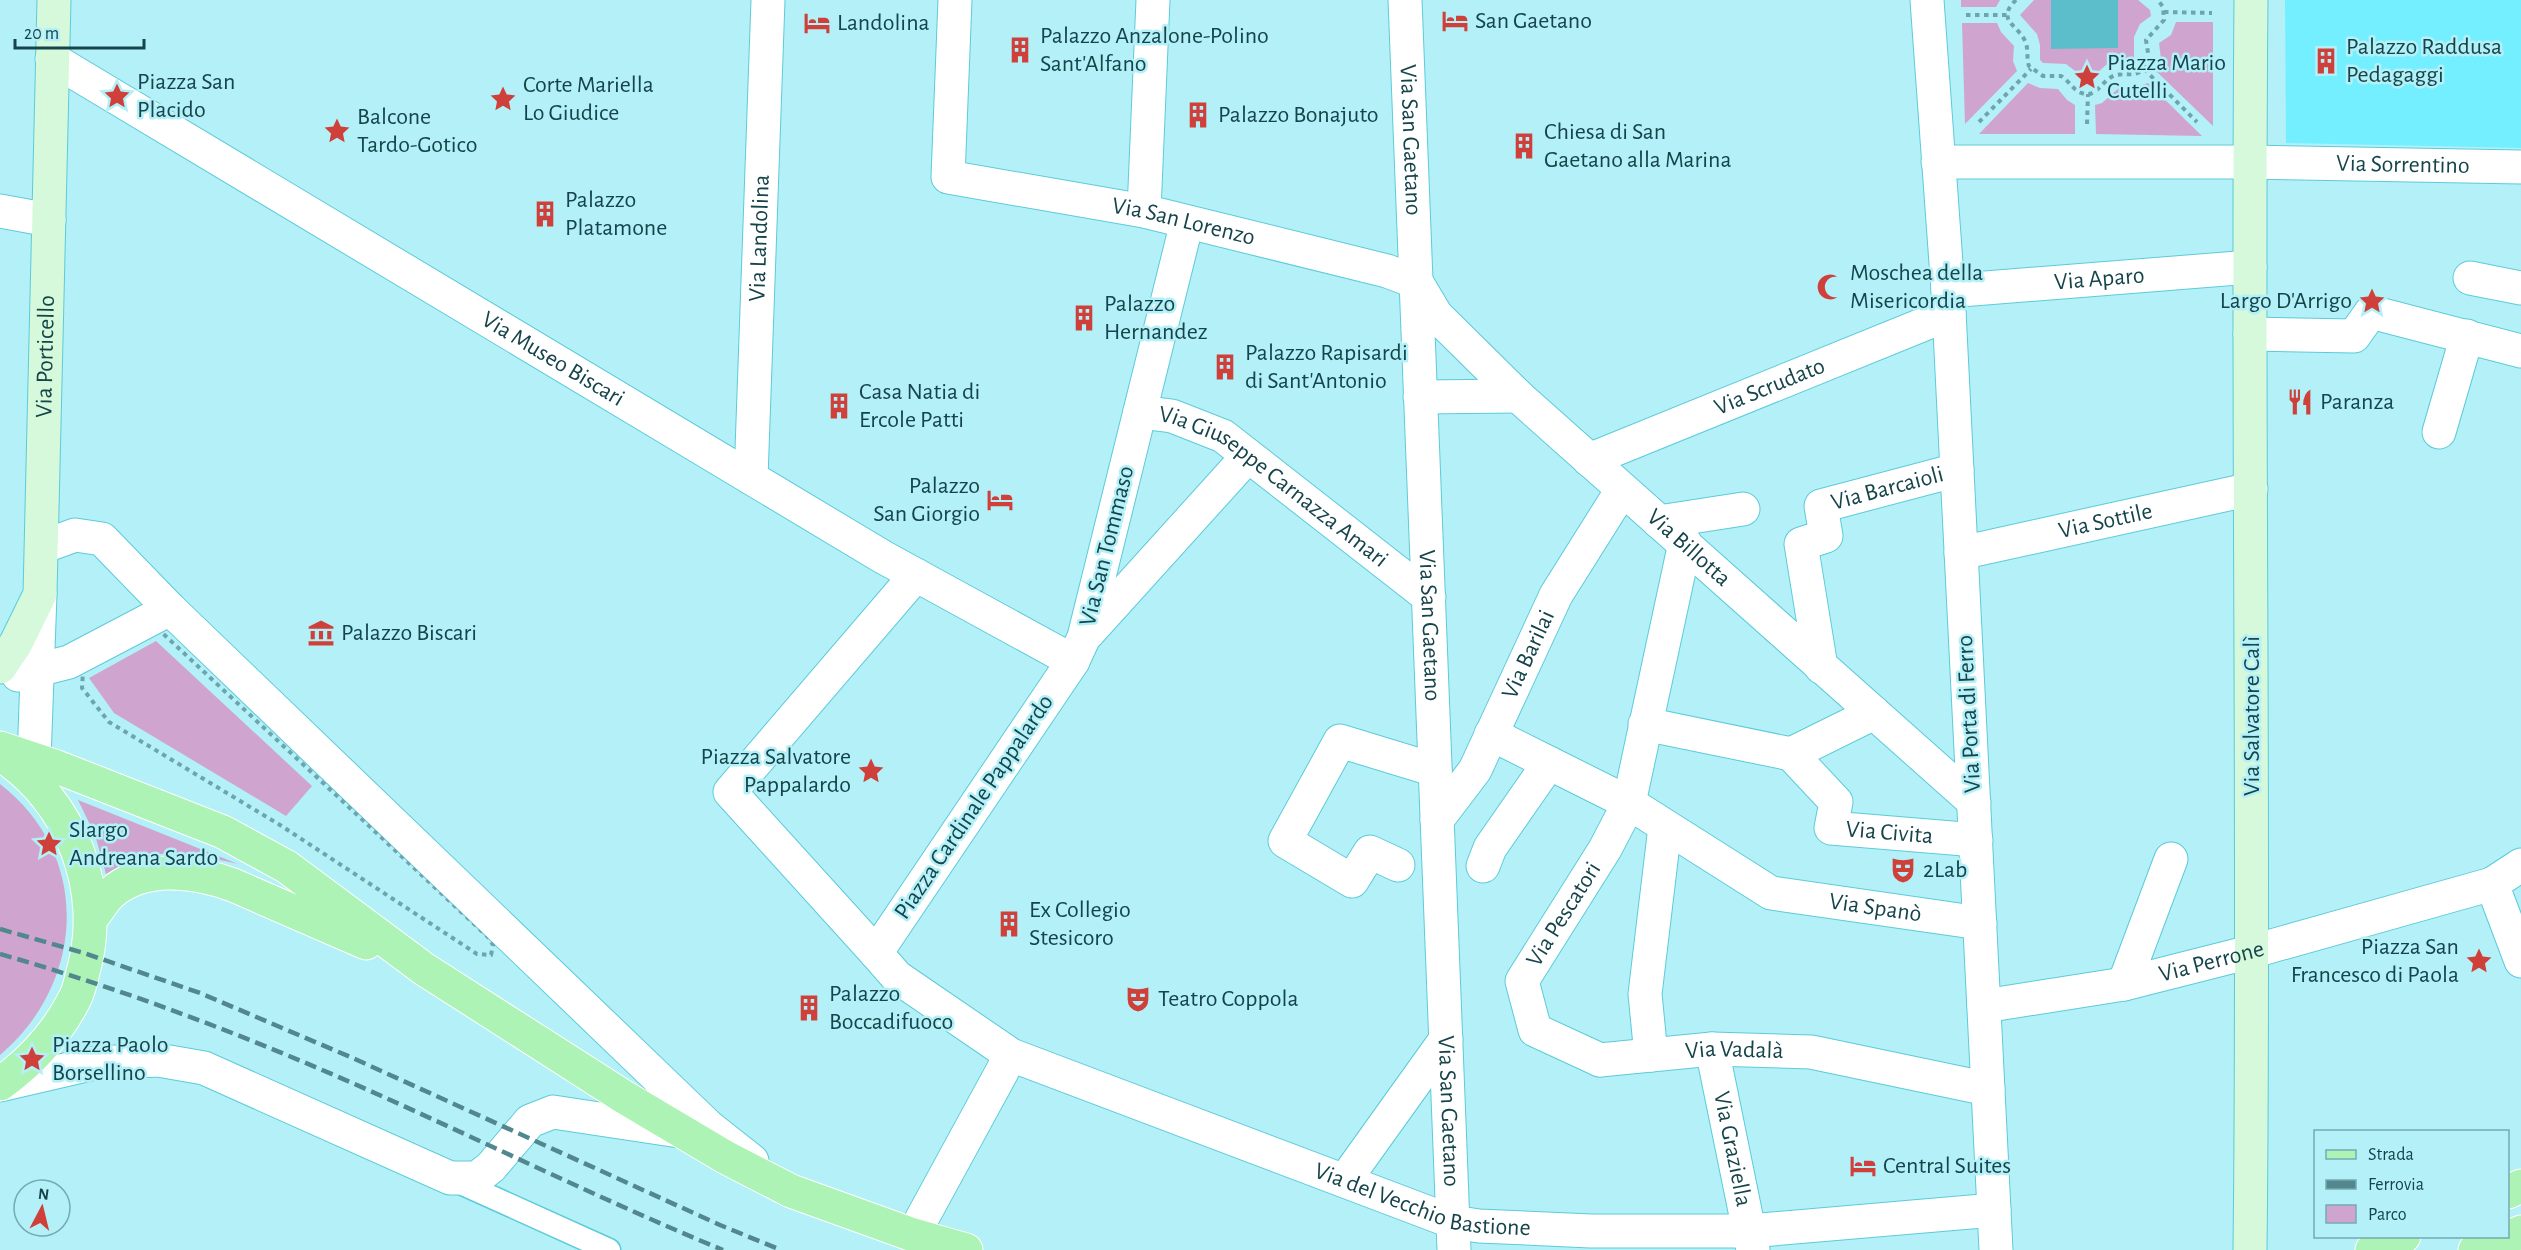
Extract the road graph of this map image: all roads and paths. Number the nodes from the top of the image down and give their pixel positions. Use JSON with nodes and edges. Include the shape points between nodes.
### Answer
{"nodes":[{"id":1,"x":54,"y":0,"type":"edge"},
{"id":2,"x":768,"y":0,"type":"edge"},
{"id":3,"x":956,"y":0,"type":"edge"},
{"id":4,"x":1153,"y":0,"type":"edge"},
{"id":5,"x":1405,"y":0,"type":"edge"},
{"id":6,"x":1927,"y":0,"type":"edge"},
{"id":7,"x":2016,"y":0,"type":"edge"},
{"id":8,"x":2158,"y":0,"type":"edge"},
{"id":9,"x":2251,"y":0,"type":"edge"},
{"id":10,"x":2164,"y":12,"type":"junction"},
{"id":11,"x":2220,"y":13,"type":"dead end"},
{"id":12,"x":52,"y":59,"type":"junction"},
{"id":13,"x":2031,"y":69,"type":"junction"},
{"id":14,"x":2144,"y":69,"type":"junction"},
{"id":15,"x":2201,"y":126,"type":"dead end"},
{"id":16,"x":2521,"y":167,"type":"edge"},
{"id":17,"x":1939,"y":170,"type":"junction"},
{"id":18,"x":2249,"y":172,"type":"junction"},
{"id":19,"x":0,"y":211,"type":"edge"},
{"id":20,"x":1144,"y":212,"type":"junction"},
{"id":21,"x":49,"y":220,"type":"junction"},
{"id":22,"x":1187,"y":222,"type":"junction"},
{"id":23,"x":2250,"y":267,"type":"junction"},
{"id":24,"x":2470,"y":278,"type":"dead end"},
{"id":25,"x":1416,"y":282,"type":"junction"},
{"id":26,"x":2521,"y":288,"type":"edge"},
{"id":27,"x":1948,"y":302,"type":"junction"},
{"id":28,"x":2250,"y":334,"type":"junction"},
{"id":29,"x":2467,"y":336,"type":"junction"},
{"id":30,"x":2521,"y":351,"type":"edge"},
{"id":31,"x":1518,"y":396,"type":"junction"},
{"id":32,"x":1420,"y":397,"type":"junction"},
{"id":33,"x":1140,"y":412,"type":"junction"},
{"id":34,"x":2439,"y":432,"type":"dead end"},
{"id":35,"x":1248,"y":456,"type":"junction"},
{"id":36,"x":1589,"y":460,"type":"junction"},
{"id":37,"x":1957,"y":470,"type":"junction"},
{"id":38,"x":751,"y":478,"type":"junction"},
{"id":39,"x":2251,"y":489,"type":"junction"},
{"id":40,"x":1622,"y":490,"type":"junction"},
{"id":41,"x":1743,"y":509,"type":"dead end"},
{"id":42,"x":1659,"y":522,"type":"junction"},
{"id":43,"x":1684,"y":543,"type":"junction"},
{"id":44,"x":42,"y":548,"type":"junction"},
{"id":45,"x":1961,"y":553,"type":"junction"},
{"id":46,"x":916,"y":575,"type":"junction"},
{"id":47,"x":40,"y":594,"type":"junction"},
{"id":48,"x":1429,"y":597,"type":"junction"},
{"id":49,"x":170,"y":609,"type":"junction"},
{"id":50,"x":1078,"y":649,"type":"junction"},
{"id":51,"x":1821,"y":667,"type":"junction"},
{"id":52,"x":0,"y":668,"type":"edge"},
{"id":53,"x":38,"y":671,"type":"junction"},
{"id":54,"x":0,"y":678,"type":"edge"},
{"id":55,"x":1648,"y":709,"type":"junction"},
{"id":56,"x":1874,"y":713,"type":"junction"},
{"id":57,"x":1491,"y":734,"type":"junction"},
{"id":58,"x":0,"y":748,"type":"edge"},
{"id":59,"x":1791,"y":754,"type":"junction"},
{"id":60,"x":0,"y":755,"type":"edge"},
{"id":61,"x":1549,"y":764,"type":"junction"},
{"id":62,"x":1436,"y":770,"type":"junction"},
{"id":63,"x":36,"y":772,"type":"junction"},
{"id":64,"x":1974,"y":802,"type":"junction"},
{"id":65,"x":1629,"y":803,"type":"junction"},
{"id":66,"x":1437,"y":820,"type":"junction"},
{"id":67,"x":1665,"y":827,"type":"junction"},
{"id":68,"x":1976,"y":840,"type":"junction"},
{"id":69,"x":2171,"y":859,"type":"dead end"},
{"id":70,"x":1398,"y":865,"type":"dead end"},
{"id":71,"x":2521,"y":865,"type":"edge"},
{"id":72,"x":1483,"y":866,"type":"dead end"},
{"id":73,"x":2492,"y":884,"type":"junction"},
{"id":74,"x":90,"y":920,"type":"junction"},
{"id":75,"x":1980,"y":923,"type":"junction"},
{"id":76,"x":2254,"y":951,"type":"junction"},
{"id":77,"x":876,"y":953,"type":"junction"},
{"id":78,"x":477,"y":954,"type":"joint"},
{"id":79,"x":2521,"y":962,"type":"edge"},
{"id":80,"x":424,"y":969,"type":"junction"},
{"id":81,"x":1522,"y":981,"type":"joint"},
{"id":82,"x":2124,"y":984,"type":"junction"},
{"id":83,"x":1984,"y":1006,"type":"junction"},
{"id":84,"x":1446,"y":1040,"type":"junction"},
{"id":85,"x":1712,"y":1049,"type":"junction"},
{"id":86,"x":1011,"y":1055,"type":"junction"},
{"id":87,"x":1652,"y":1055,"type":"junction"},
{"id":88,"x":0,"y":1084,"type":"edge"},
{"id":89,"x":1988,"y":1089,"type":"junction"},
{"id":90,"x":679,"y":1131,"type":"junction"},
{"id":91,"x":450,"y":1178,"type":"junction"},
{"id":92,"x":1346,"y":1180,"type":"junction"},
{"id":93,"x":791,"y":1191,"type":"junction"},
{"id":94,"x":1994,"y":1210,"type":"junction"},
{"id":95,"x":913,"y":1235,"type":"junction"},
{"id":96,"x":1453,"y":1236,"type":"edge"},
{"id":97,"x":2399,"y":1238,"type":"edge"},
{"id":98,"x":2506,"y":1238,"type":"edge"},
{"id":99,"x":1751,"y":1240,"type":"edge"},
{"id":100,"x":609,"y":1250,"type":"edge"},
{"id":101,"x":966,"y":1250,"type":"edge"},
{"id":102,"x":1996,"y":1250,"type":"edge"},
{"id":103,"x":2250,"y":1250,"type":"edge"},
{"id":104,"x":2372,"y":1250,"type":"edge"},
{"id":105,"x":2475,"y":1250,"type":"edge"}],
"edges":[{"from":1,"to":12,"type":"main road"},
{"from":2,"to":38,"type":"street","name":"Via Landolina"},
{"from":3,"to":20,"type":"street","name":"Via San Lorenzo","via":[[948,177]]},
{"from":4,"to":20,"type":"street"},
{"from":5,"to":25,"type":"street","name":"Via San Gaetano"},
{"from":6,"to":17,"type":"street","name":"Via Porta di Ferro"},
{"from":7,"to":13,"type":"path","via":[[2010,6],[2008,20],[2025,40]]},
{"from":8,"to":10,"type":"path"},
{"from":9,"to":18,"type":"main road","name":"Via Salvatore Calì"},
{"from":10,"to":11,"type":"path"},
{"from":10,"to":14,"type":"path","via":[[2164,20],[2146,40],[2149,59]]},
{"from":12,"to":21,"type":"main road","name":"Via Porticello"},
{"from":12,"to":38,"type":"street","name":"Via Museo Biscari"},
{"from":13,"to":14,"type":"path","via":[[2043,76],[2061,76],[2076,90],[2088,94],[2112,77]]},
{"from":13,"to":17,"type":"path"},
{"from":14,"to":15,"type":"path"},
{"from":16,"to":18,"type":"street","name":"Via Sorrentino","via":[[2286,163]]},
{"from":17,"to":18,"type":"street","name":"Via Sorrentino"},
{"from":17,"to":27,"type":"street","name":"Via Porta di Ferro"},
{"from":18,"to":23,"type":"main road","name":"Via Salvatore Calì"},
{"from":19,"to":21,"type":"street"},
{"from":20,"to":22,"type":"street","name":"Via San Lorenzo"},
{"from":21,"to":44,"type":"main road","name":"Via Porticello"},
{"from":22,"to":25,"type":"street","name":"Via San Lorenzo","via":[[1387,271]]},
{"from":22,"to":33,"type":"street","name":"Via San Tommaso"},
{"from":23,"to":27,"type":"street","name":"Via Aparo"},
{"from":23,"to":28,"type":"main road","name":"Via Salvatore Calì"},
{"from":24,"to":26,"type":"street"},
{"from":25,"to":31,"type":"street","name":"Via Billotta","via":[[1436,315]]},
{"from":25,"to":32,"type":"street","name":"Via San Gaetano"},
{"from":27,"to":36,"type":"street","name":"Via Scrudato"},
{"from":27,"to":37,"type":"street","name":"Via Porta di Ferro"},
{"from":28,"to":29,"type":"street","via":[[2354,336],[2371,312]]},
{"from":28,"to":39,"type":"main road","name":"Via Salvatore Calì"},
{"from":29,"to":30,"type":"street"},
{"from":29,"to":34,"type":"street"},
{"from":31,"to":32,"type":"street"},
{"from":31,"to":36,"type":"street","name":"Via Billotta"},
{"from":32,"to":48,"type":"street","name":"Via San Gaetano"},
{"from":33,"to":35,"type":"street","name":"Via Giuseppe Carnazza Amari","via":[[1172,416],[1223,436]]},
{"from":33,"to":50,"type":"street","name":"Via San Tommaso"},
{"from":35,"to":48,"type":"street","name":"Via Giuseppe Carnazza Amari"},
{"from":35,"to":50,"type":"street","name":"Via San Tommaso"},
{"from":36,"to":40,"type":"street","name":"Via Billotta"},
{"from":37,"to":45,"type":"street","name":"Via Porta di Ferro"},
{"from":37,"to":51,"type":"street","name":"Via Barcaioli","via":[[1821,506],[1826,536],[1801,544]]},
{"from":38,"to":46,"type":"street","name":"Via Museo Biscari"},
{"from":39,"to":45,"type":"street","name":"Via Sottile"},
{"from":39,"to":76,"type":"main road","name":"Via Salvatore Calì"},
{"from":40,"to":42,"type":"street","name":"Via Billotta"},
{"from":40,"to":57,"type":"street","name":"Via Barilai","via":[[1556,595]]},
{"from":41,"to":42,"type":"street"},
{"from":42,"to":43,"type":"street","name":"Via Billotta"},
{"from":43,"to":51,"type":"street","name":"Via Billotta"},
{"from":43,"to":55,"type":"street"},
{"from":44,"to":47,"type":"main road","name":"Via Porticello"},
{"from":44,"to":49,"type":"street","via":[[75,535],[102,539]]},
{"from":45,"to":64,"type":"street","name":"Via Porta di Ferro"},
{"from":46,"to":50,"type":"street"},
{"from":46,"to":77,"type":"street","via":[[730,792]]},
{"from":47,"to":52,"type":"main road"},
{"from":47,"to":53,"type":"street"},
{"from":48,"to":62,"type":"street","name":"Via San Gaetano"},
{"from":49,"to":53,"type":"street","via":[[69,662]]},
{"from":49,"to":93,"type":"street","via":[[709,1127]]},
{"from":50,"to":77,"type":"street","name":"Piazza Cardinale Pappalardo"},
{"from":51,"to":56,"type":"street","name":"Via Billotta"},
{"from":53,"to":54,"type":"street"},
{"from":53,"to":63,"type":"street"},
{"from":55,"to":59,"type":"street"},
{"from":55,"to":65,"type":"street","name":"Via Pescatori"},
{"from":56,"to":59,"type":"street"},
{"from":56,"to":64,"type":"street","name":"Via Billotta"},
{"from":57,"to":61,"type":"street"},
{"from":57,"to":66,"type":"street","name":"Via Barilai","via":[[1475,770]]},
{"from":58,"to":63,"type":"main road"},
{"from":59,"to":68,"type":"street","name":"Via Civita","via":[[1836,802],[1831,828]]},
{"from":60,"to":63,"type":"main road"},
{"from":61,"to":65,"type":"street"},
{"from":61,"to":72,"type":"street","via":[[1490,848]]},
{"from":62,"to":66,"type":"street","name":"Via San Gaetano"},
{"from":62,"to":70,"type":"street","via":[[1340,741],[1284,841],[1352,881],[1370,852]]},
{"from":63,"to":74,"type":"main road","via":[[80,857],[90,899]]},
{"from":63,"to":80,"type":"main road","via":[[223,832],[287,867]]},
{"from":64,"to":68,"type":"street","name":"Via Porta di Ferro"},
{"from":65,"to":67,"type":"street"},
{"from":65,"to":81,"type":"street","name":"Via Pescatori","via":[[1605,849]]},
{"from":66,"to":84,"type":"street","name":"Via San Gaetano"},
{"from":67,"to":75,"type":"street","name":"Via Spanò","via":[[1771,893]]},
{"from":67,"to":87,"type":"street","via":[[1645,994]]},
{"from":68,"to":75,"type":"street","name":"Via Porta di Ferro"},
{"from":69,"to":82,"type":"street"},
{"from":71,"to":73,"type":"street","name":"Via Perrone"},
{"from":73,"to":76,"type":"street","name":"Via Perrone"},
{"from":73,"to":79,"type":"street"},
{"from":74,"to":80,"type":"main road","via":[[110,894],[133,880],[187,873],[215,878],[254,893]]},
{"from":74,"to":88,"type":"main road","via":[[86,963],[76,996],[48,1041]]},
{"from":75,"to":83,"type":"street","name":"Via Porta di Ferro"},
{"from":76,"to":82,"type":"street","name":"Via Perrone"},
{"from":76,"to":103,"type":"main road","name":"Via Salvatore Calì"},
{"from":77,"to":86,"type":"street","name":"Via del Vecchio Bastione","via":[[897,977]]},
{"from":78,"to":78,"type":"path","via":[[280,825],[109,722],[82,688],[82,671],[157,628],[488,937],[493,945],[491,955]]},
{"from":80,"to":90,"type":"main road"},
{"from":81,"to":87,"type":"street","name":"Via Vadalà","via":[[1535,1030],[1600,1060]]},
{"from":82,"to":83,"type":"street","name":"Via Perrone"},
{"from":83,"to":89,"type":"street","name":"Via Porta di Ferro"},
{"from":84,"to":92,"type":"street"},
{"from":84,"to":96,"type":"street","name":"Via San Gaetano"},
{"from":85,"to":87,"type":"street","name":"Via Vadalà"},
{"from":85,"to":89,"type":"street","name":"Via Vadalà","via":[[1811,1052]]},
{"from":85,"to":99,"type":"street","name":"Via Graziella"},
{"from":86,"to":92,"type":"street","name":"Via del Vecchio Bastione"},
{"from":86,"to":95,"type":"street"},
{"from":88,"to":91,"type":"street","via":[[95,1063],[158,1060],[204,1068]]},
{"from":89,"to":94,"type":"street","name":"Via Porta di Ferro"},
{"from":90,"to":91,"type":"street","via":[[553,1113],[530,1121],[477,1178]]},
{"from":90,"to":93,"type":"main road"},
{"from":91,"to":100,"type":"lane"},
{"from":92,"to":96,"type":"street","name":"Via del Vecchio Bastione"},
{"from":93,"to":95,"type":"main road"},
{"from":94,"to":99,"type":"street","name":"Via del Vecchio Bastione"},
{"from":94,"to":102,"type":"street","name":"Via Porta di Ferro"},
{"from":95,"to":101,"type":"main road"},
{"from":96,"to":99,"type":"street","name":"Via del Vecchio Bastione","via":[[1479,1226]]},
{"from":97,"to":104,"type":"main road"},
{"from":98,"to":105,"type":"main road"}]}
